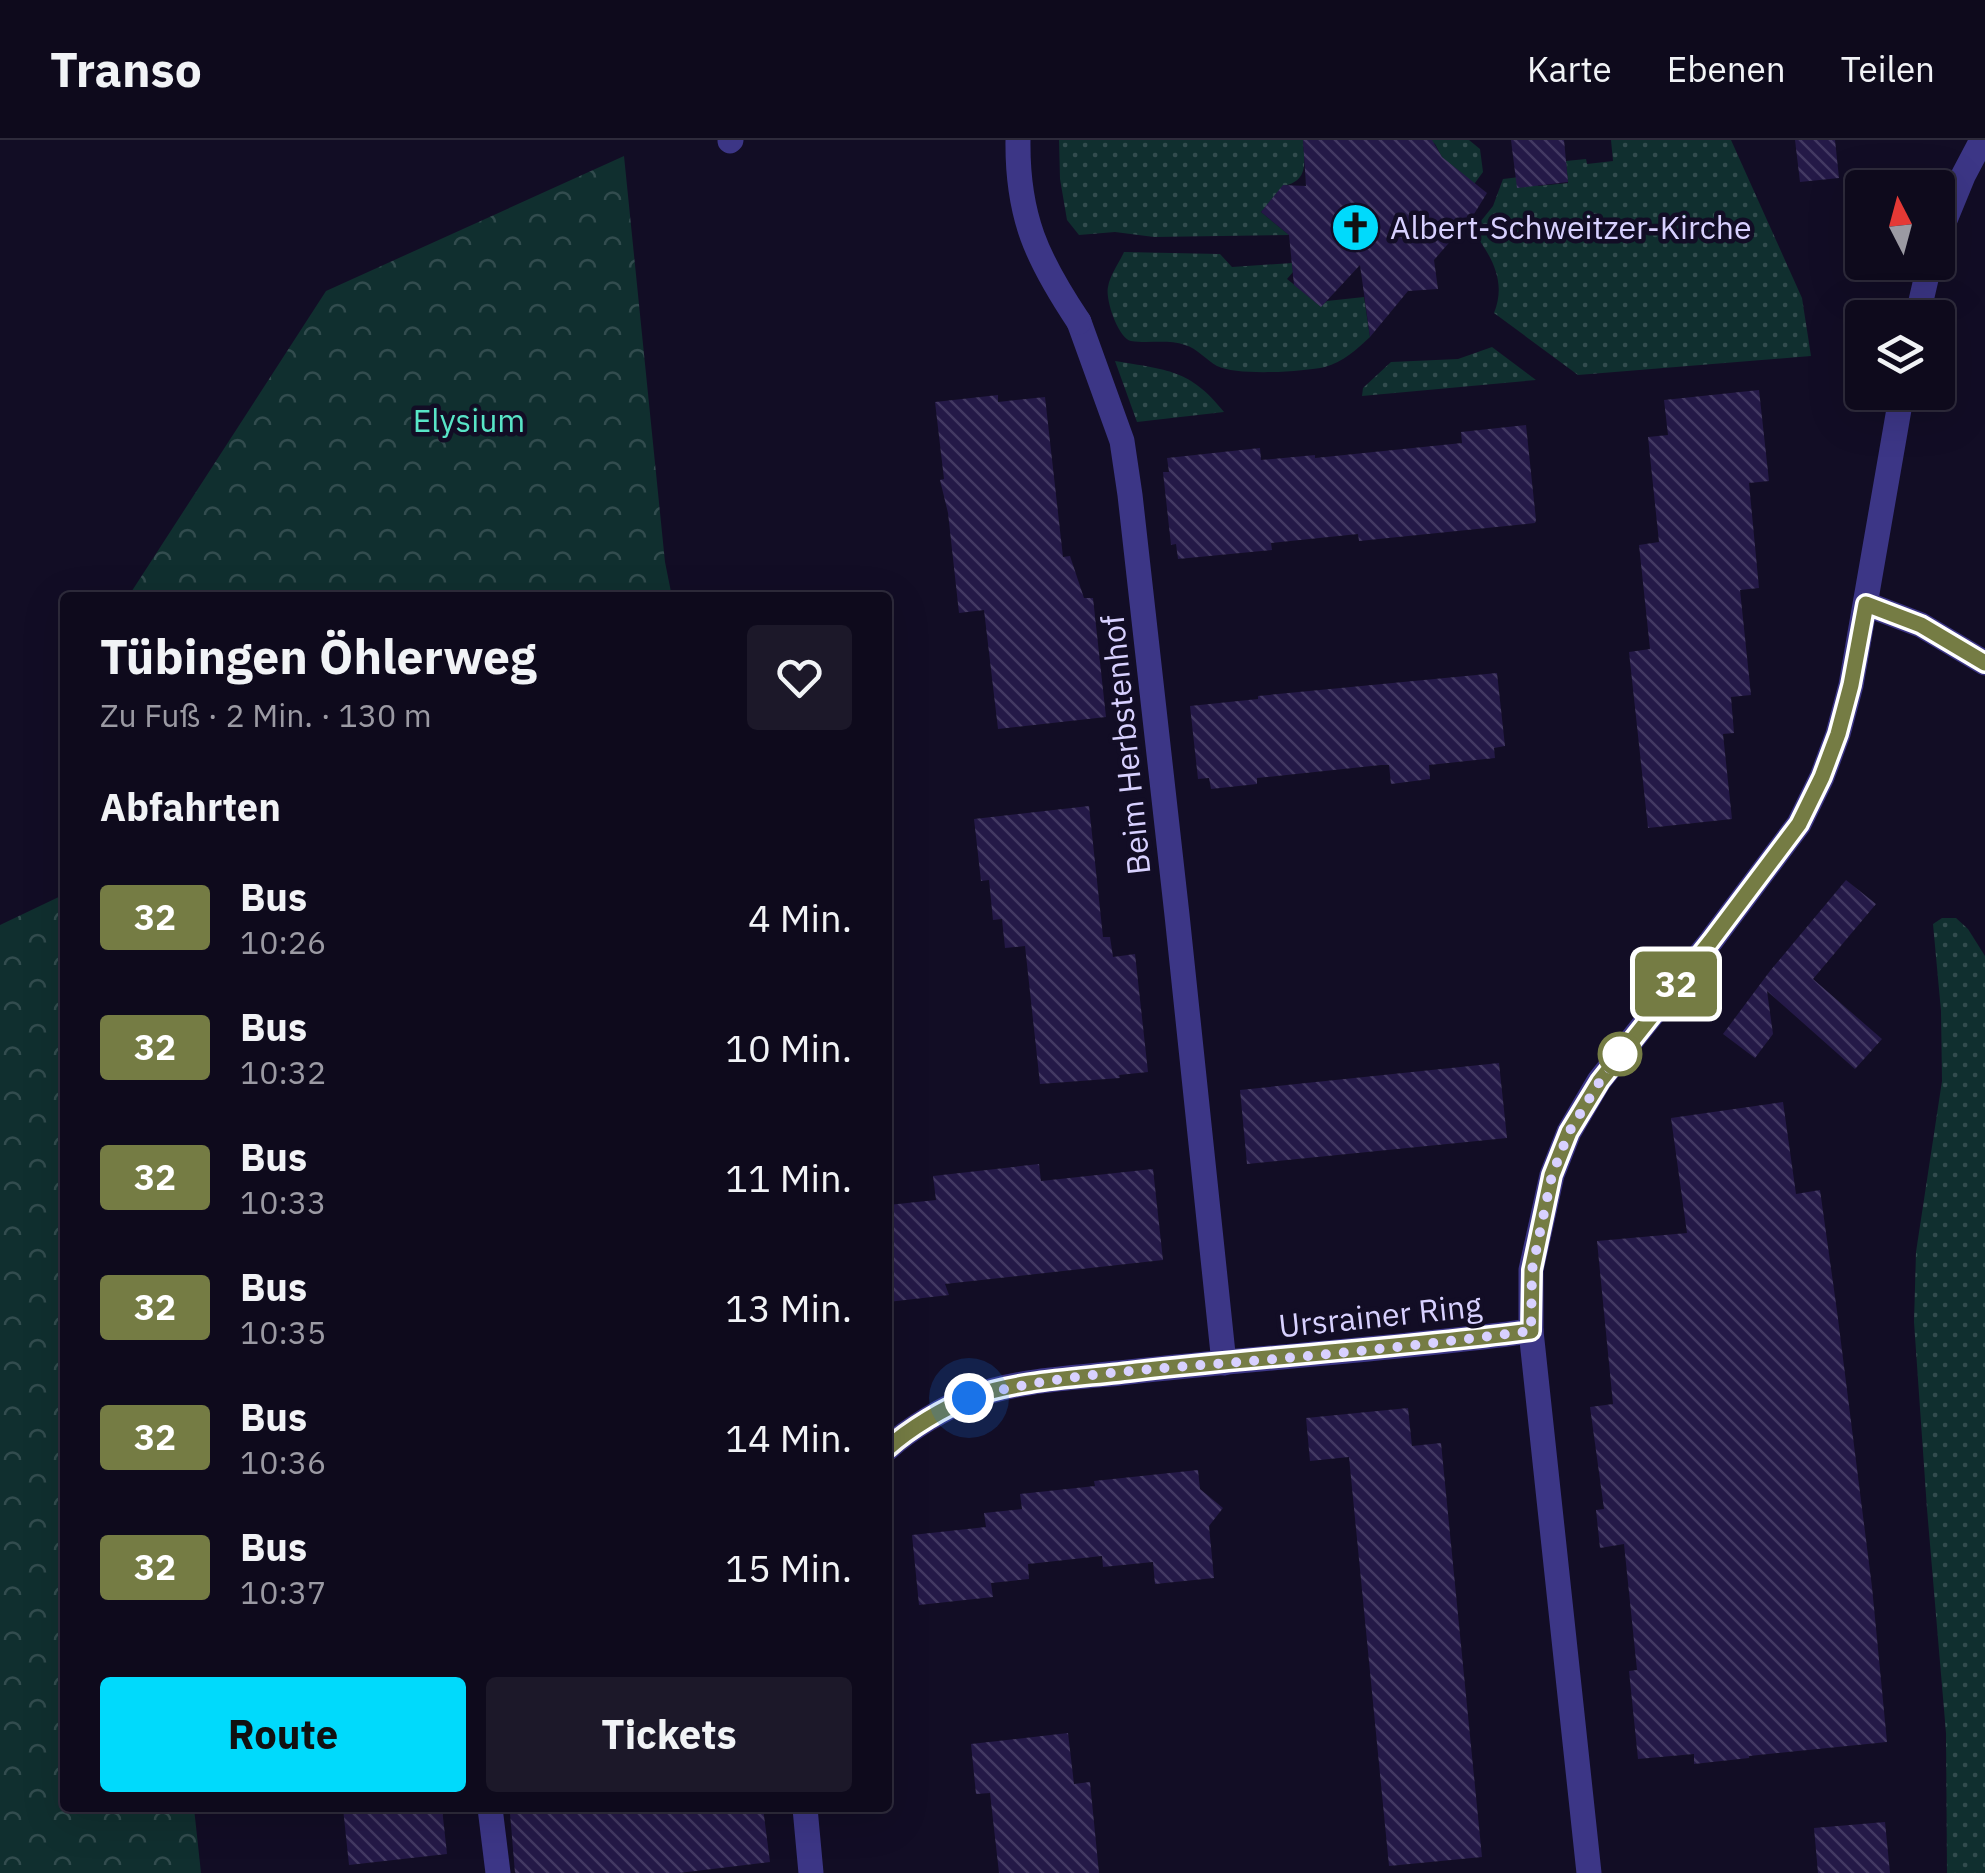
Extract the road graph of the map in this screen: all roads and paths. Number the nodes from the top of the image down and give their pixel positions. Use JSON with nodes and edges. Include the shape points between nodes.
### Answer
{"nodes":[{"id":1,"x":1018,"y":140,"type":"edge"},
{"id":2,"x":1982,"y":140,"type":"edge"},
{"id":3,"x":1955,"y":196,"type":"edge"},
{"id":4,"x":1899,"y":410,"type":"edge"},
{"id":5,"x":1866,"y":604,"type":"junction"},
{"id":6,"x":1985,"y":663,"type":"edge"},
{"id":7,"x":1531,"y":1331,"type":"junction"},
{"id":8,"x":1224,"y":1363,"type":"junction"},
{"id":9,"x":892,"y":1444,"type":"edge"},
{"id":10,"x":490,"y":1812,"type":"edge"},
{"id":11,"x":805,"y":1812,"type":"edge"},
{"id":12,"x":498,"y":1873,"type":"edge"},
{"id":13,"x":812,"y":1873,"type":"edge"},
{"id":14,"x":1589,"y":1873,"type":"edge"}],
"edges":[{"from":1,"to":8,"type":"street","name":"Beim Herbstenhof","via":[[1020,199],[1034,246],[1079,322],[1122,441]]},
{"from":2,"to":3,"type":"street"},
{"from":4,"to":5,"type":"street"},
{"from":5,"to":6,"type":"street","via":[[1921,625]]},
{"from":5,"to":7,"type":"street","via":[[1838,734],[1799,824],[1600,1081],[1569,1132],[1552,1175],[1532,1270]]},
{"from":7,"to":8,"type":"street","name":"Ursrainer Ring"},
{"from":7,"to":14,"type":"street","name":"Ursrainer Ring"},
{"from":8,"to":9,"type":"street","name":"Ursrainer Ring","via":[[1012,1386],[969,1398]]},
{"from":10,"to":12,"type":"street"},
{"from":11,"to":13,"type":"street"}]}
